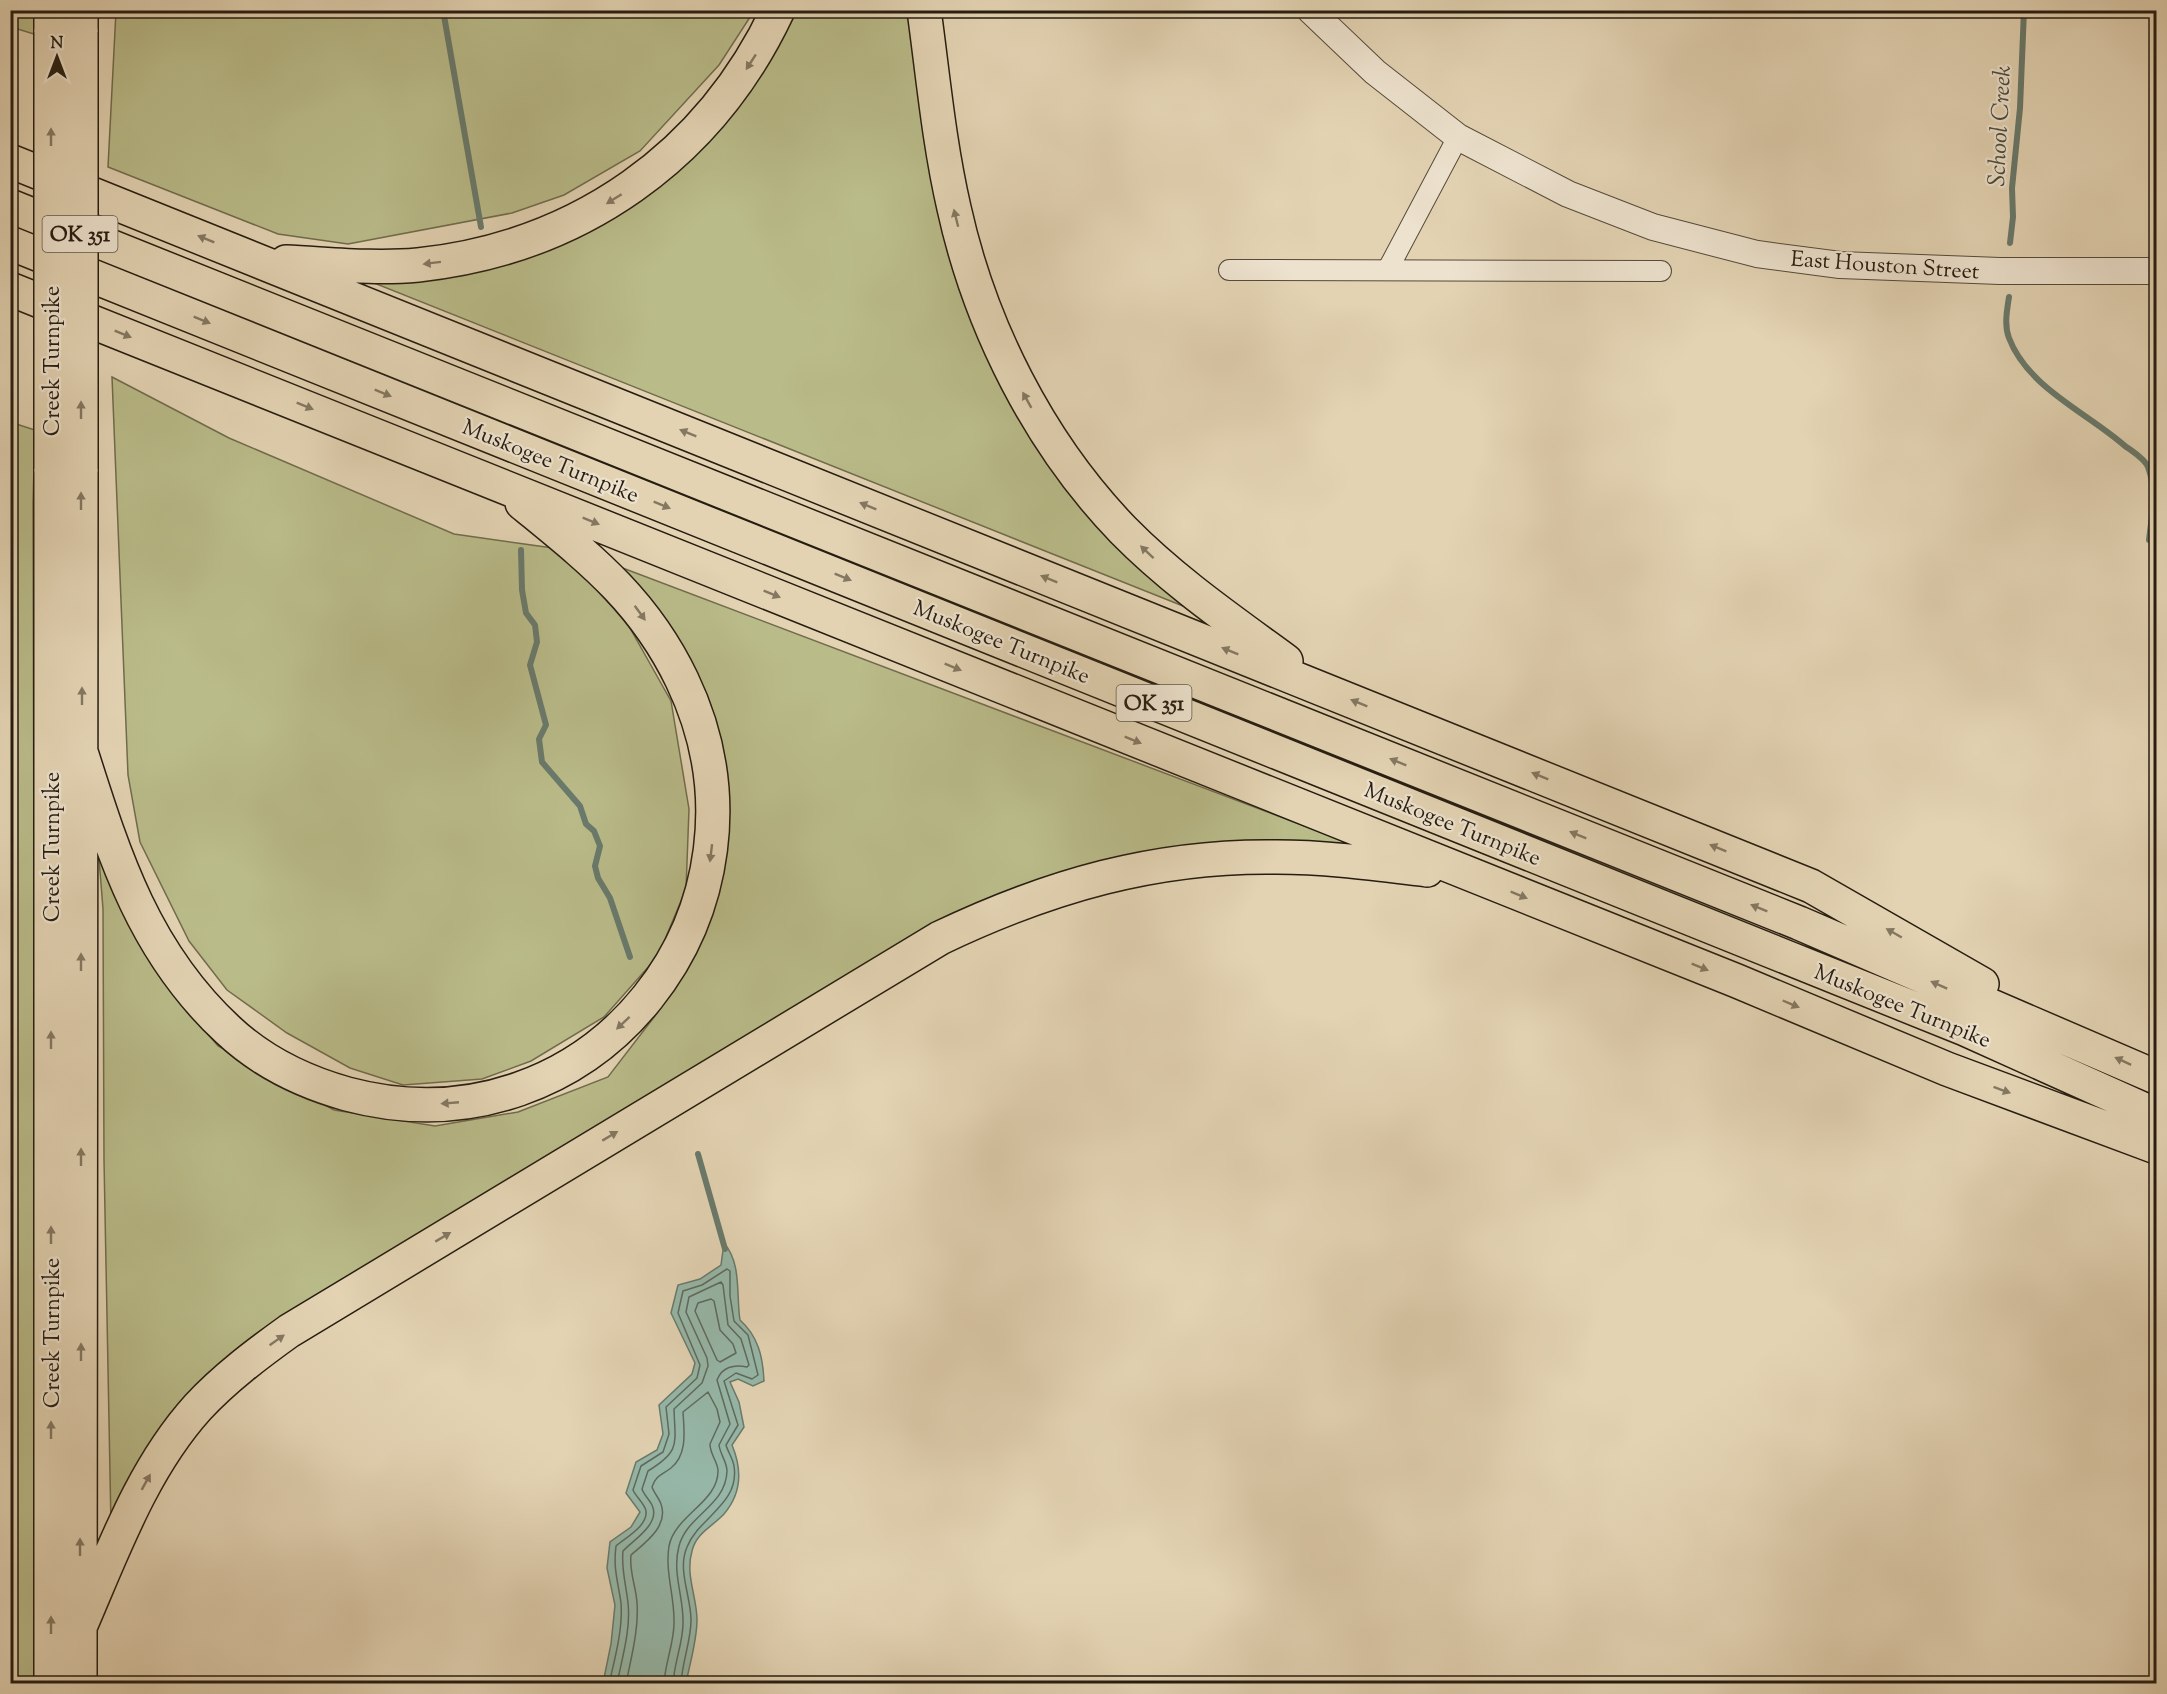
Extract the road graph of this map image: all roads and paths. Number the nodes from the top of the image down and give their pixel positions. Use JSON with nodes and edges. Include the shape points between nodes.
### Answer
{"nodes":[{"id":1,"x":778,"y":10,"type":"edge"},
{"id":2,"x":924,"y":10,"type":"edge"},
{"id":3,"x":1310,"y":10,"type":"edge"},
{"id":4,"x":66,"y":21,"type":"edge"},
{"id":5,"x":1458,"y":137,"type":"junction"},
{"id":6,"x":10,"y":161,"type":"edge"},
{"id":7,"x":10,"y":206,"type":"edge"},
{"id":8,"x":10,"y":243,"type":"edge"},
{"id":9,"x":261,"y":261,"type":"junction"},
{"id":10,"x":1388,"y":269,"type":"junction"},
{"id":11,"x":1229,"y":270,"type":"dead end"},
{"id":12,"x":1661,"y":271,"type":"dead end"},
{"id":13,"x":2157,"y":271,"type":"edge"},
{"id":14,"x":10,"y":289,"type":"edge"},
{"id":15,"x":66,"y":469,"type":"junction"},
{"id":16,"x":498,"y":483,"type":"junction"},
{"id":17,"x":1323,"y":689,"type":"junction"},
{"id":18,"x":82,"y":755,"type":"junction"},
{"id":19,"x":1464,"y":874,"type":"junction"},
{"id":20,"x":2090,"y":1046,"type":"junction"},
{"id":21,"x":2157,"y":1077,"type":"edge"},
{"id":22,"x":2157,"y":1115,"type":"edge"},
{"id":23,"x":2157,"y":1147,"type":"edge"},
{"id":24,"x":80,"y":1627,"type":"junction"},
{"id":25,"x":51,"y":1683,"type":"edge"},
{"id":26,"x":80,"y":1683,"type":"edge"}],
"edges":[{"from":1,"to":9,"type":"highway","one_way":true,"via":[[737,83],[678,150],[628,191],[556,230],[504,249],[416,265]]},
{"from":17,"to":2,"type":"highway","one_way":true,"via":[[1191,591],[1132,539],[1082,482],[1038,418],[1004,352],[964,248],[947,175]]},
{"from":3,"to":5,"type":"street","name":"East Houston Street","via":[[1375,72]]},
{"from":15,"to":4,"type":"highway","name":"Creek Turnpike","one_way":true,"bridge":true},
{"from":5,"to":10,"type":"street"},
{"from":5,"to":13,"type":"street","name":"East Houston Street","via":[[1599,208],[1757,254],[1869,267]]},
{"from":9,"to":6,"type":"highway","one_way":true},
{"from":20,"to":7,"type":"highway","name":"Muskogee Turnpike","number":"OK 351","one_way":true,"via":[[1987,1006],[1798,923]]},
{"from":8,"to":22,"type":"highway","name":"Muskogee Turnpike","number":"OK 351","one_way":true,"via":[[1965,1029]]},
{"from":17,"to":9,"type":"highway","one_way":true},
{"from":10,"to":11,"type":"street"},
{"from":10,"to":12,"type":"street"},
{"from":14,"to":16,"type":"highway","one_way":true},
{"from":18,"to":15,"type":"highway","one_way":true},
{"from":25,"to":15,"type":"highway","name":"Creek Turnpike","one_way":true},
{"from":16,"to":18,"type":"highway","one_way":true,"via":[[602,568],[642,616],[691,700],[712,776],[711,860],[699,909],[673,963],[640,1006],[584,1055],[516,1089],[466,1101],[408,1105],[330,1089],[276,1065],[213,1016],[157,945],[113,854]]},
{"from":16,"to":19,"type":"highway","one_way":true},
{"from":20,"to":17,"type":"highway","one_way":true,"via":[[1812,886]]},
{"from":24,"to":18,"type":"highway","one_way":true},
{"from":19,"to":23,"type":"highway","one_way":true,"via":[[1947,1069]]},
{"from":24,"to":19,"type":"highway","one_way":true,"via":[[154,1468],[198,1407],[250,1359],[289,1331],[940,938],[1061,888],[1163,864],[1277,857]]},
{"from":21,"to":20,"type":"highway","name":"Muskogee Turnpike","number":"OK 351","one_way":true},
{"from":24,"to":26,"type":"highway"}]}
